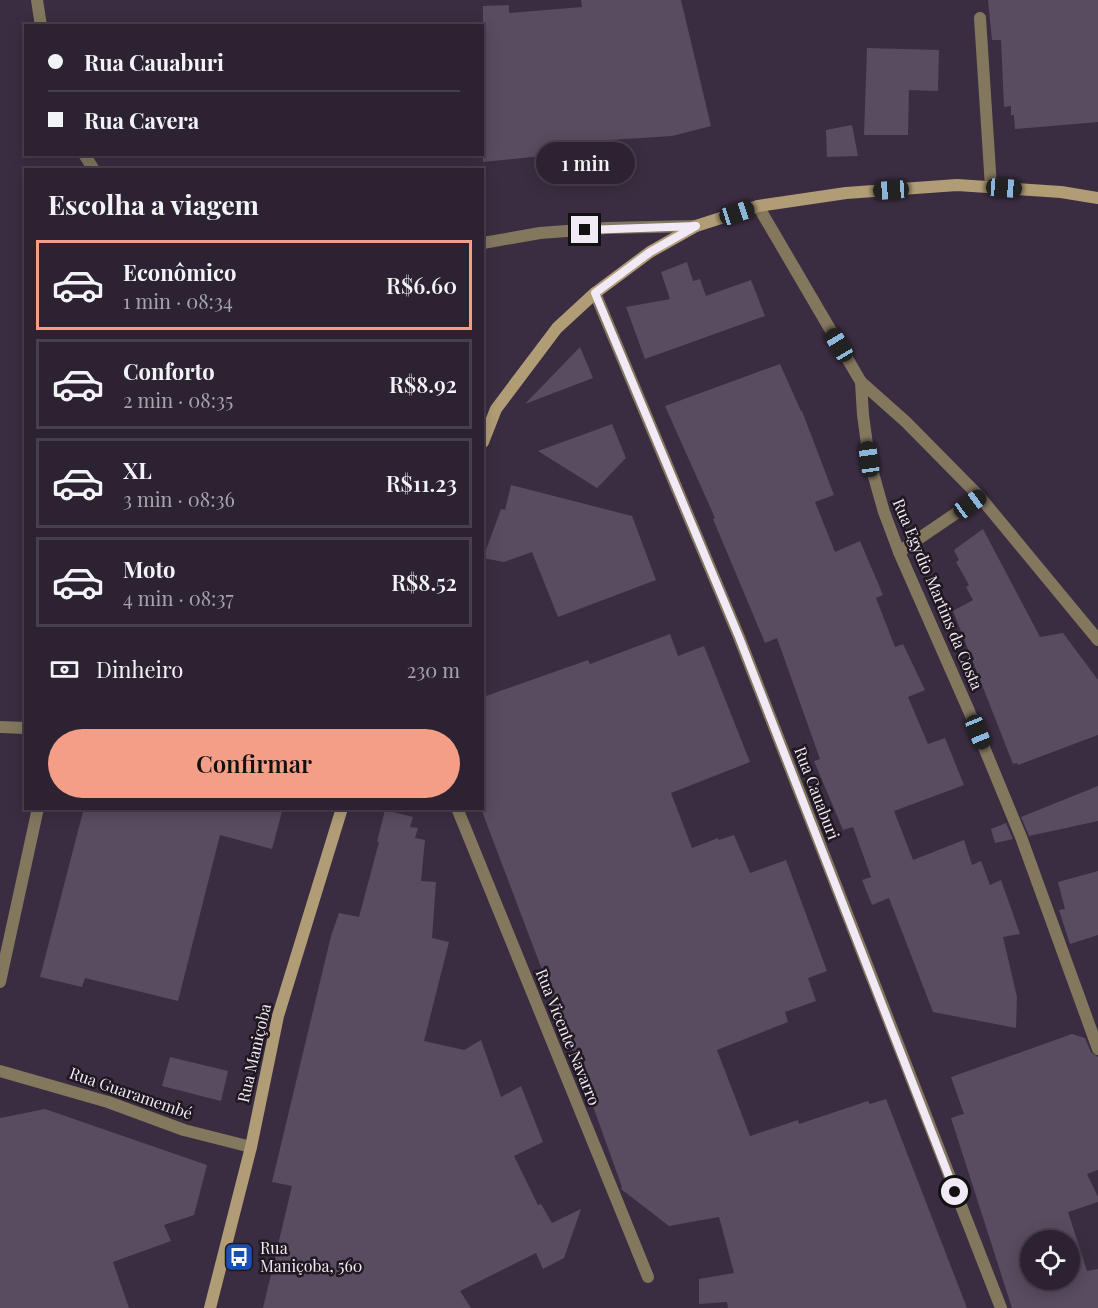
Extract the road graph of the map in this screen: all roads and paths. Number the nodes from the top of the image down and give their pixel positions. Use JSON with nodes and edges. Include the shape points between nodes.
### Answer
{"nodes":[{"id":1,"x":37,"y":0,"type":"edge"},
{"id":2,"x":980,"y":18,"type":"dead end"},
{"id":3,"x":41,"y":24,"type":"edge"},
{"id":4,"x":991,"y":187,"type":"junction"},
{"id":5,"x":1098,"y":198,"type":"edge"},
{"id":6,"x":758,"y":206,"type":"junction"},
{"id":7,"x":696,"y":226,"type":"junction"},
{"id":8,"x":484,"y":243,"type":"edge"},
{"id":9,"x":595,"y":293,"type":"junction"},
{"id":10,"x":861,"y":382,"type":"junction"},
{"id":11,"x":496,"y":409,"type":"junction"},
{"id":12,"x":484,"y":415,"type":"edge"},
{"id":13,"x":484,"y":439,"type":"edge"},
{"id":14,"x":980,"y":497,"type":"junction"},
{"id":15,"x":899,"y":552,"type":"junction"},
{"id":16,"x":1098,"y":640,"type":"edge"},
{"id":17,"x":0,"y":727,"type":"edge"},
{"id":18,"x":24,"y":728,"type":"edge"},
{"id":19,"x":38,"y":810,"type":"edge"},
{"id":20,"x":341,"y":810,"type":"edge"},
{"id":21,"x":459,"y":810,"type":"edge"},
{"id":22,"x":0,"y":982,"type":"edge"},
{"id":23,"x":1098,"y":1049,"type":"edge"},
{"id":24,"x":0,"y":1071,"type":"edge"},
{"id":25,"x":251,"y":1147,"type":"junction"},
{"id":26,"x":648,"y":1277,"type":"dead end"},
{"id":27,"x":210,"y":1308,"type":"edge"},
{"id":28,"x":1001,"y":1308,"type":"edge"}],
"edges":[{"from":1,"to":3,"type":"street"},
{"from":2,"to":4,"type":"street"},
{"from":4,"to":5,"type":"street"},
{"from":4,"to":6,"type":"street","via":[[957,185],[846,193]]},
{"from":6,"to":7,"type":"street"},
{"from":6,"to":10,"type":"street"},
{"from":7,"to":8,"type":"street","via":[[563,231]]},
{"from":7,"to":9,"type":"street","via":[[650,252]]},
{"from":9,"to":11,"type":"street","via":[[557,328]]},
{"from":9,"to":28,"type":"street","name":"Rua Cauaburi","via":[[739,637]]},
{"from":10,"to":14,"type":"street","via":[[915,430]]},
{"from":10,"to":15,"type":"street","name":"Rua Egydio Martins da Costa","via":[[869,459]]},
{"from":11,"to":12,"type":"street"},
{"from":11,"to":13,"type":"street"},
{"from":14,"to":15,"type":"street"},
{"from":14,"to":16,"type":"street"},
{"from":15,"to":23,"type":"street","name":"Rua Egydio Martins da Costa","via":[[1021,837]]},
{"from":17,"to":18,"type":"street"},
{"from":19,"to":22,"type":"street"},
{"from":20,"to":25,"type":"street","name":"Rua Maniçoba","via":[[278,1016]]},
{"from":21,"to":26,"type":"street","name":"Rua Vicente Navarro"},
{"from":24,"to":25,"type":"street","name":"Rua Guaramembé","via":[[108,1102],[184,1130]]},
{"from":25,"to":27,"type":"street","name":"Rua Maniçoba"}]}
